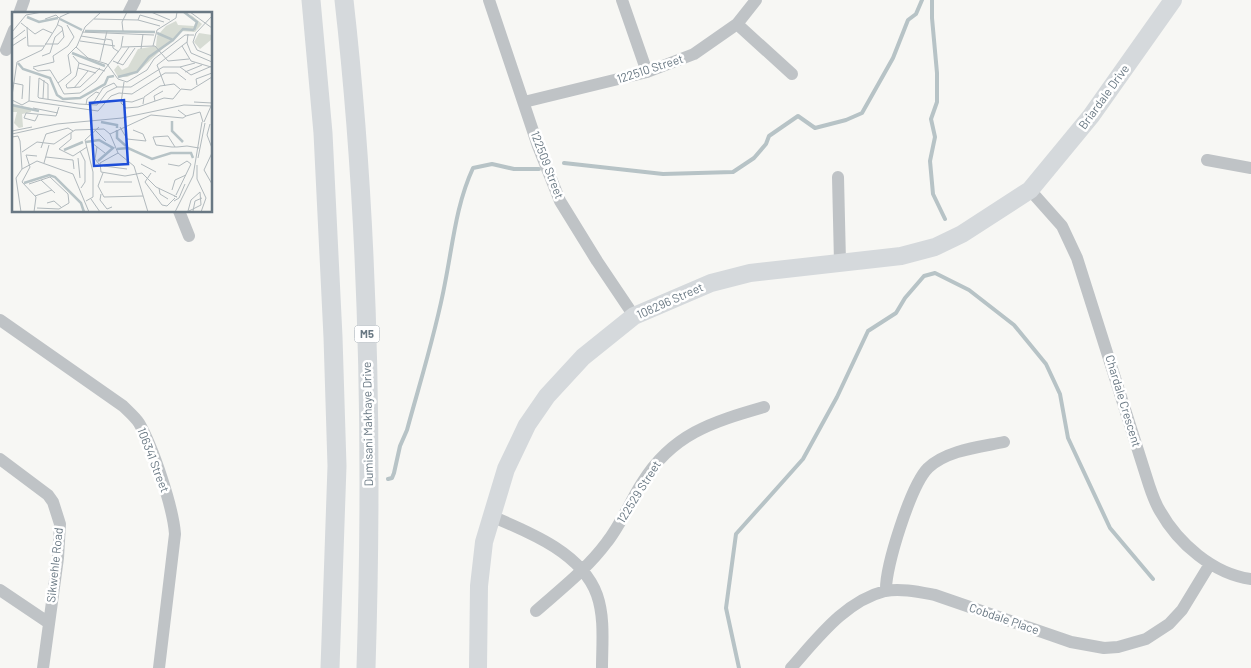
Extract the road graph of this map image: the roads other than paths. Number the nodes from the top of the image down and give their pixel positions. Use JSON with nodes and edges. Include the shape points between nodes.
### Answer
{"nodes":[{"id":1,"x":24,"y":0,"type":"edge"},
{"id":2,"x":135,"y":0,"type":"edge"},
{"id":3,"x":311,"y":0,"type":"edge"},
{"id":4,"x":344,"y":0,"type":"edge"},
{"id":5,"x":490,"y":0,"type":"edge"},
{"id":6,"x":622,"y":0,"type":"edge"},
{"id":7,"x":756,"y":0,"type":"edge"},
{"id":8,"x":1173,"y":0,"type":"edge"},
{"id":9,"x":20,"y":12,"type":"edge"},
{"id":10,"x":129,"y":12,"type":"edge"},
{"id":11,"x":737,"y":24,"type":"junction"},
{"id":12,"x":12,"y":36,"type":"edge"},
{"id":13,"x":7,"y":50,"type":"edge"},
{"id":14,"x":647,"y":72,"type":"junction"},
{"id":15,"x":792,"y":74,"type":"dead end"},
{"id":16,"x":524,"y":102,"type":"junction"},
{"id":17,"x":1206,"y":160,"type":"dead end"},
{"id":18,"x":1251,"y":168,"type":"edge"},
{"id":19,"x":838,"y":177,"type":"dead end"},
{"id":20,"x":1030,"y":190,"type":"junction"},
{"id":21,"x":179,"y":212,"type":"edge"},
{"id":22,"x":189,"y":236,"type":"dead end"},
{"id":23,"x":840,"y":262,"type":"junction"},
{"id":24,"x":634,"y":316,"type":"junction"},
{"id":25,"x":0,"y":320,"type":"edge"},
{"id":26,"x":764,"y":407,"type":"dead end"},
{"id":27,"x":1004,"y":442,"type":"dead end"},
{"id":28,"x":0,"y":459,"type":"edge"},
{"id":29,"x":491,"y":516,"type":"junction"},
{"id":30,"x":1210,"y":564,"type":"junction"},
{"id":31,"x":583,"y":571,"type":"junction"},
{"id":32,"x":1251,"y":579,"type":"edge"},
{"id":33,"x":0,"y":590,"type":"edge"},
{"id":34,"x":886,"y":591,"type":"junction"},
{"id":35,"x":536,"y":611,"type":"dead end"},
{"id":36,"x":49,"y":623,"type":"junction"},
{"id":37,"x":43,"y":668,"type":"edge"},
{"id":38,"x":159,"y":668,"type":"edge"},
{"id":39,"x":330,"y":668,"type":"edge"},
{"id":40,"x":366,"y":668,"type":"edge"},
{"id":41,"x":478,"y":668,"type":"edge"},
{"id":42,"x":602,"y":668,"type":"edge"},
{"id":43,"x":791,"y":668,"type":"edge"}],
"edges":[{"from":1,"to":9,"type":"street"},
{"from":2,"to":10,"type":"street"},
{"from":3,"to":39,"type":"main road","via":[[323,134],[337,466]]},
{"from":4,"to":40,"type":"main road","name":"Dumisani Makhaye Drive","number":"M5","via":[[351,66],[366,326],[369,487]]},
{"from":5,"to":16,"type":"street","name":"122509 Street"},
{"from":6,"to":14,"type":"street"},
{"from":7,"to":11,"type":"street","name":"122510 Street"},
{"from":8,"to":20,"type":"street","name":"Briardale Drive","via":[[1091,116]]},
{"from":11,"to":14,"type":"street","name":"122510 Street","via":[[694,54]]},
{"from":11,"to":15,"type":"street"},
{"from":12,"to":13,"type":"street"},
{"from":14,"to":16,"type":"street","name":"122510 Street"},
{"from":16,"to":24,"type":"street","name":"122509 Street","via":[[560,201]]},
{"from":17,"to":18,"type":"street"},
{"from":19,"to":23,"type":"street"},
{"from":20,"to":23,"type":"street","name":"108296 Street","via":[[962,234],[935,247],[901,256]]},
{"from":20,"to":30,"type":"street","name":"Chardale Crescent","via":[[1062,226],[1077,258],[1158,509],[1187,546]]},
{"from":21,"to":22,"type":"street"},
{"from":23,"to":24,"type":"street","name":"108296 Street","via":[[728,278]]},
{"from":24,"to":29,"type":"street","name":"108296 Street","via":[[584,357],[547,396],[527,425],[506,468]]},
{"from":25,"to":38,"type":"street","name":"106341 Street","via":[[123,406],[146,438],[174,526]]},
{"from":26,"to":31,"type":"street","name":"122529 Street","via":[[696,431],[669,448],[642,482],[609,540]]},
{"from":27,"to":34,"type":"street","via":[[962,451],[928,467],[914,490],[894,545]]},
{"from":28,"to":36,"type":"street","name":"Sikwehle Road","via":[[48,495],[58,514],[58,558]]},
{"from":29,"to":31,"type":"street","via":[[542,539]]},
{"from":29,"to":41,"type":"street","name":"108296 Street","via":[[484,542],[479,586]]},
{"from":30,"to":32,"type":"street","name":"Chardale Crescent"},
{"from":30,"to":34,"type":"street","name":"Cobdale Place","via":[[1182,610],[1169,624],[1146,639],[1118,647],[1071,642],[935,595]]},
{"from":31,"to":35,"type":"street","name":"122529 Street"},
{"from":31,"to":42,"type":"street","via":[[592,584],[601,611]]},
{"from":33,"to":36,"type":"street"},
{"from":34,"to":43,"type":"street","name":"Cobdale Place","via":[[861,601],[839,616]]},
{"from":36,"to":37,"type":"street","name":"Sikwehle Road"}]}
